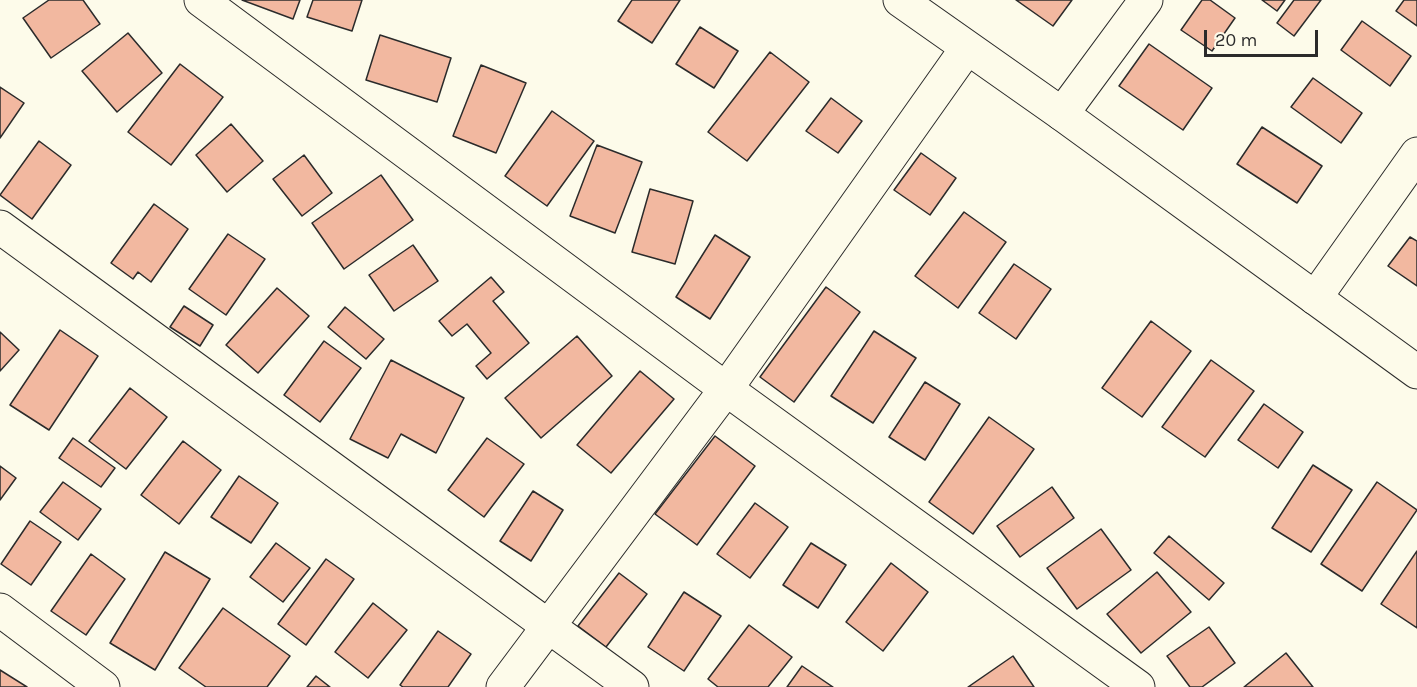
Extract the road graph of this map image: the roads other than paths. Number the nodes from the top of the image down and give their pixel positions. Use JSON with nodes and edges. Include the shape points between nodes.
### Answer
{"nodes":[{"id":1,"x":201,"y":0,"type":"edge"},
{"id":2,"x":900,"y":0,"type":"edge"},
{"id":3,"x":1146,"y":0,"type":"edge"},
{"id":4,"x":967,"y":48,"type":"junction"},
{"id":5,"x":1062,"y":114,"type":"junction"},
{"id":6,"x":1417,"y":154,"type":"edge"},
{"id":7,"x":0,"y":227,"type":"edge"},
{"id":8,"x":1315,"y":298,"type":"junction"},
{"id":9,"x":1417,"y":372,"type":"edge"},
{"id":10,"x":726,"y":389,"type":"junction"},
{"id":11,"x":0,"y":610,"type":"edge"},
{"id":12,"x":548,"y":626,"type":"junction"},
{"id":13,"x":103,"y":687,"type":"edge"},
{"id":14,"x":503,"y":687,"type":"edge"},
{"id":15,"x":632,"y":687,"type":"edge"},
{"id":16,"x":1138,"y":687,"type":"edge"}],
"edges":[{"from":1,"to":10,"type":"street"},
{"from":2,"to":4,"type":"street"},
{"from":3,"to":5,"type":"street"},
{"from":4,"to":5,"type":"street"},
{"from":4,"to":10,"type":"street"},
{"from":5,"to":8,"type":"street"},
{"from":6,"to":8,"type":"street"},
{"from":7,"to":12,"type":"street"},
{"from":8,"to":9,"type":"street"},
{"from":10,"to":12,"type":"street"},
{"from":10,"to":16,"type":"street"},
{"from":11,"to":13,"type":"street"},
{"from":12,"to":14,"type":"street"},
{"from":12,"to":15,"type":"street"}]}
